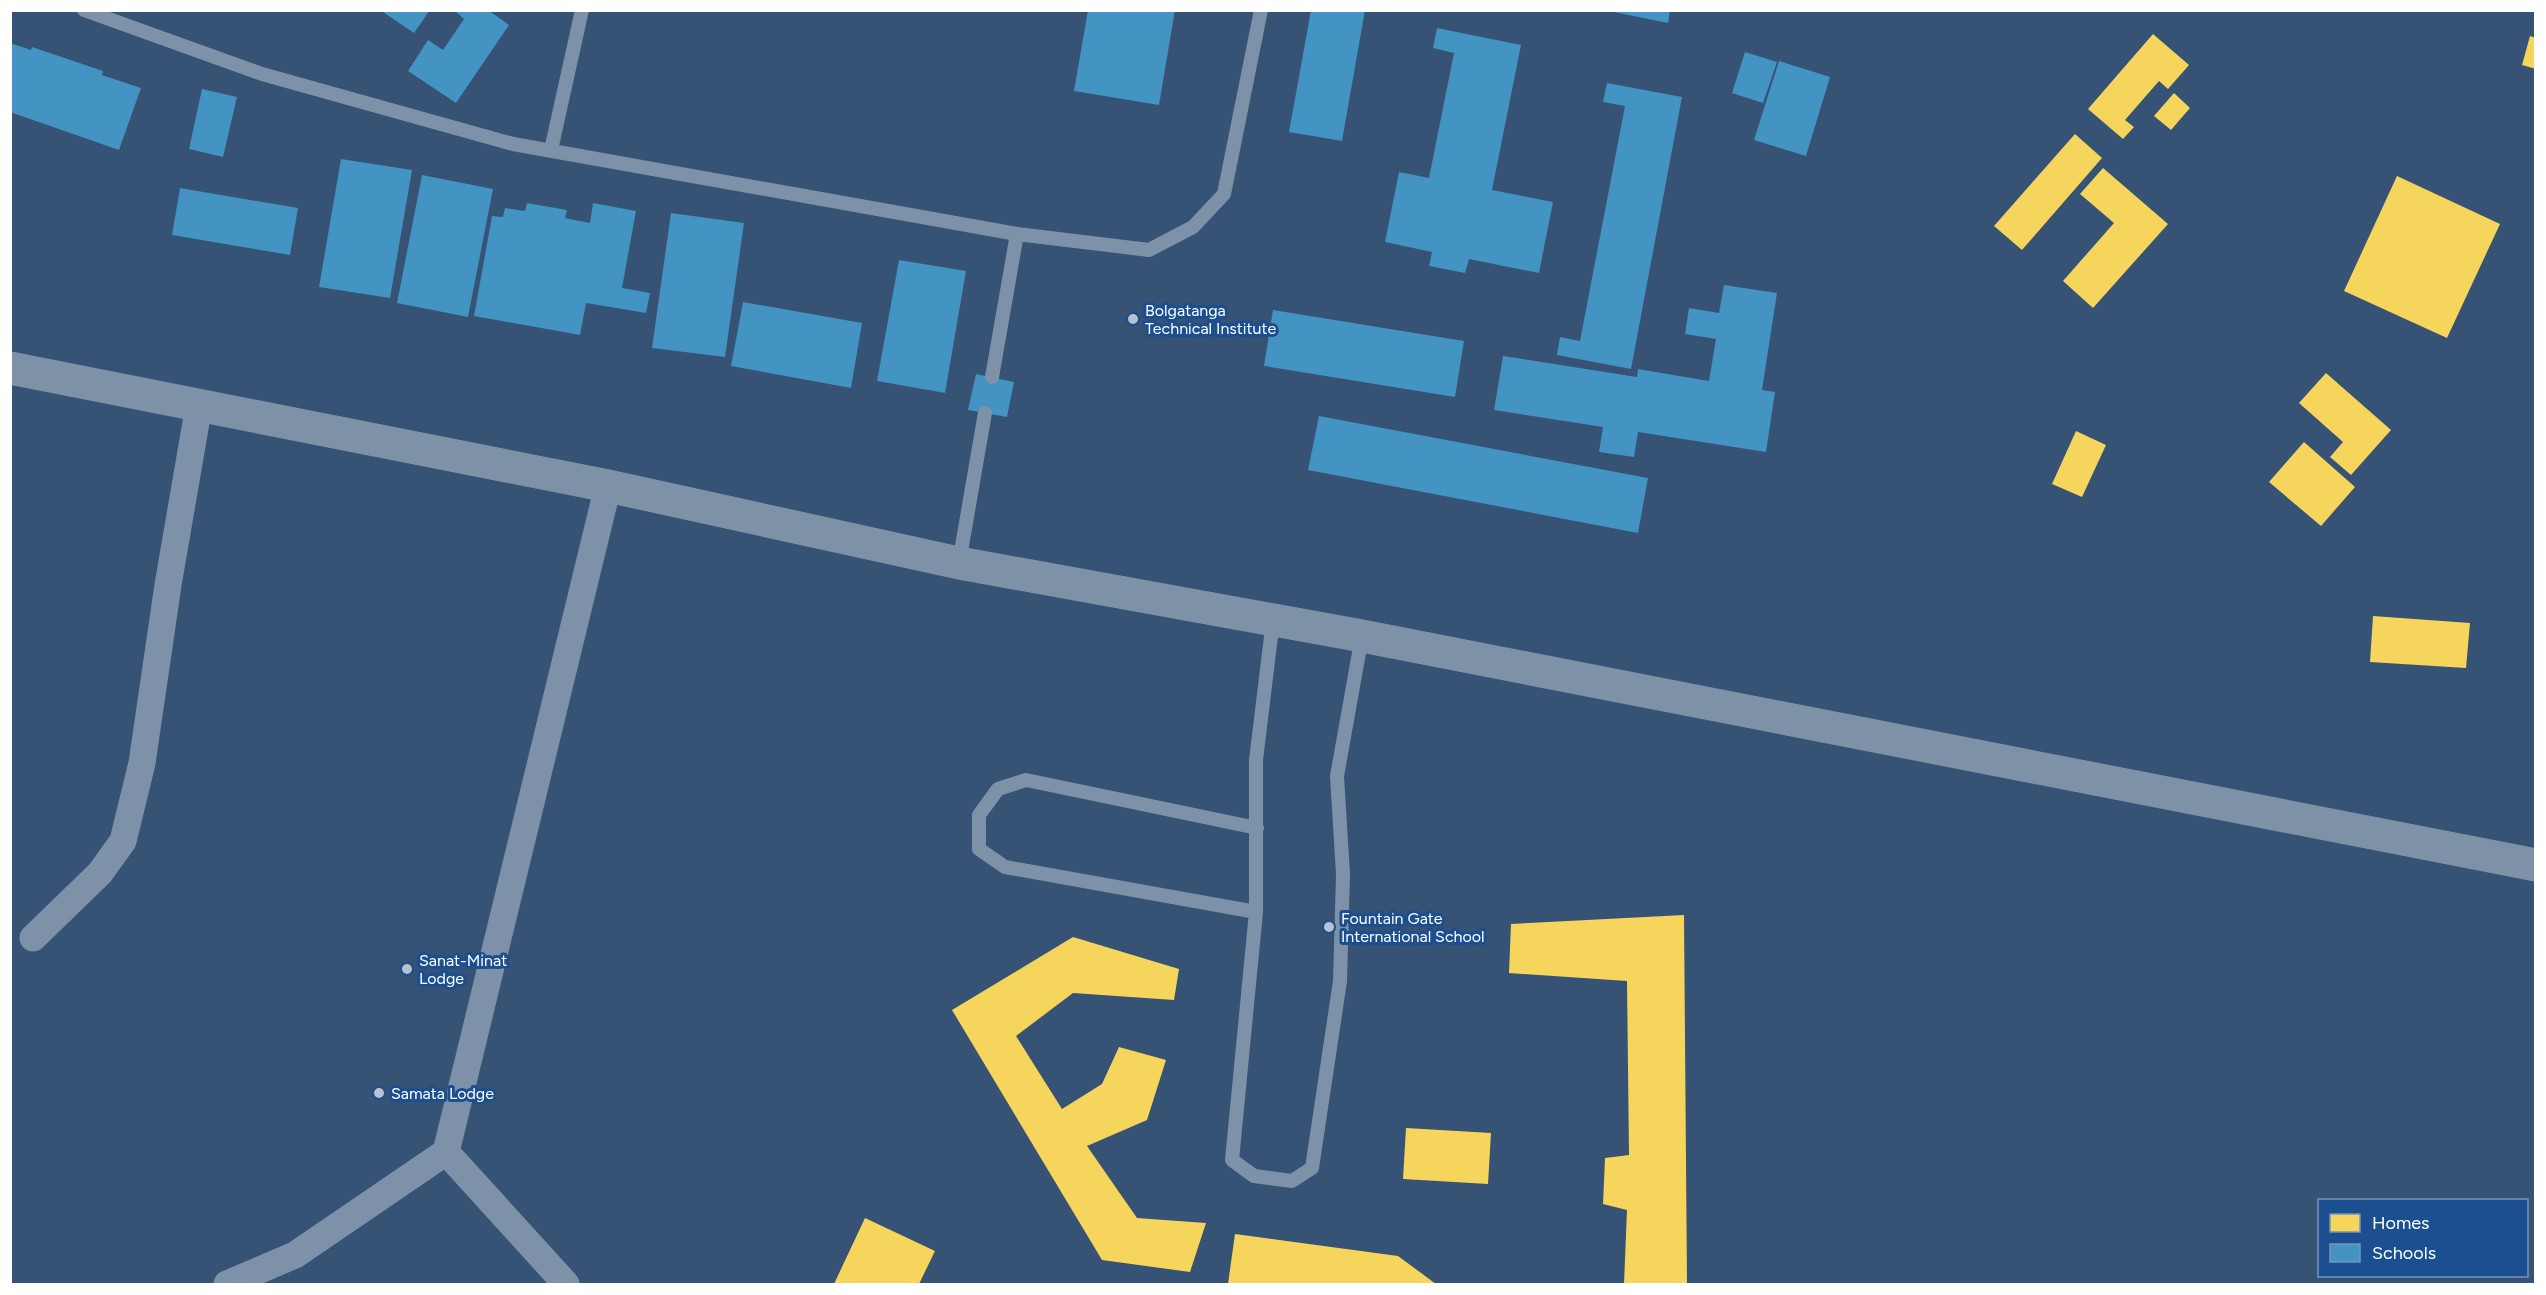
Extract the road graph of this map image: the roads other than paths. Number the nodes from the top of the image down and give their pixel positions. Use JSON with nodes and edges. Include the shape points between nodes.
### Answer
{"nodes":[{"id":1,"x":84,"y":10,"type":"edge"},
{"id":2,"x":582,"y":10,"type":"edge"},
{"id":3,"x":1261,"y":10,"type":"edge"},
{"id":4,"x":551,"y":150,"type":"junction"},
{"id":5,"x":1017,"y":234,"type":"junction"},
{"id":6,"x":10,"y":368,"type":"edge"},
{"id":7,"x":992,"y":377,"type":"dead end"},
{"id":8,"x":200,"y":405,"type":"junction"},
{"id":9,"x":985,"y":413,"type":"dead end"},
{"id":10,"x":608,"y":486,"type":"junction"},
{"id":11,"x":959,"y":563,"type":"junction"},
{"id":12,"x":1273,"y":620,"type":"junction"},
{"id":13,"x":1362,"y":636,"type":"junction"},
{"id":14,"x":1257,"y":828,"type":"junction"},
{"id":15,"x":2535,"y":865,"type":"edge"},
{"id":16,"x":1256,"y":912,"type":"junction"},
{"id":17,"x":33,"y":938,"type":"dead end"},
{"id":18,"x":446,"y":1152,"type":"junction"},
{"id":19,"x":227,"y":1284,"type":"edge"},
{"id":20,"x":566,"y":1284,"type":"edge"}],
"edges":[{"from":1,"to":4,"type":"lane","via":[[262,74],[513,144]]},
{"from":2,"to":4,"type":"lane"},
{"from":3,"to":5,"type":"lane","via":[[1224,194],[1193,227],[1149,250]]},
{"from":4,"to":5,"type":"lane"},
{"from":5,"to":7,"type":"lane"},
{"from":6,"to":8,"type":"highway"},
{"from":8,"to":10,"type":"highway"},
{"from":8,"to":17,"type":"street","via":[[142,763],[123,841],[100,873]]},
{"from":9,"to":11,"type":"lane"},
{"from":10,"to":11,"type":"highway"},
{"from":10,"to":18,"type":"street"},
{"from":11,"to":12,"type":"highway"},
{"from":12,"to":13,"type":"highway"},
{"from":12,"to":14,"type":"lane","via":[[1256,760]]},
{"from":13,"to":15,"type":"highway"},
{"from":13,"to":16,"type":"lane","via":[[1337,776],[1343,874],[1340,981],[1312,1168],[1292,1181],[1254,1176],[1232,1160]]},
{"from":14,"to":16,"type":"lane"},
{"from":14,"to":16,"type":"lane","via":[[1026,780],[998,789],[979,815],[979,849],[1005,867]]},
{"from":18,"to":19,"type":"street","via":[[295,1255]]},
{"from":18,"to":20,"type":"street"}]}
